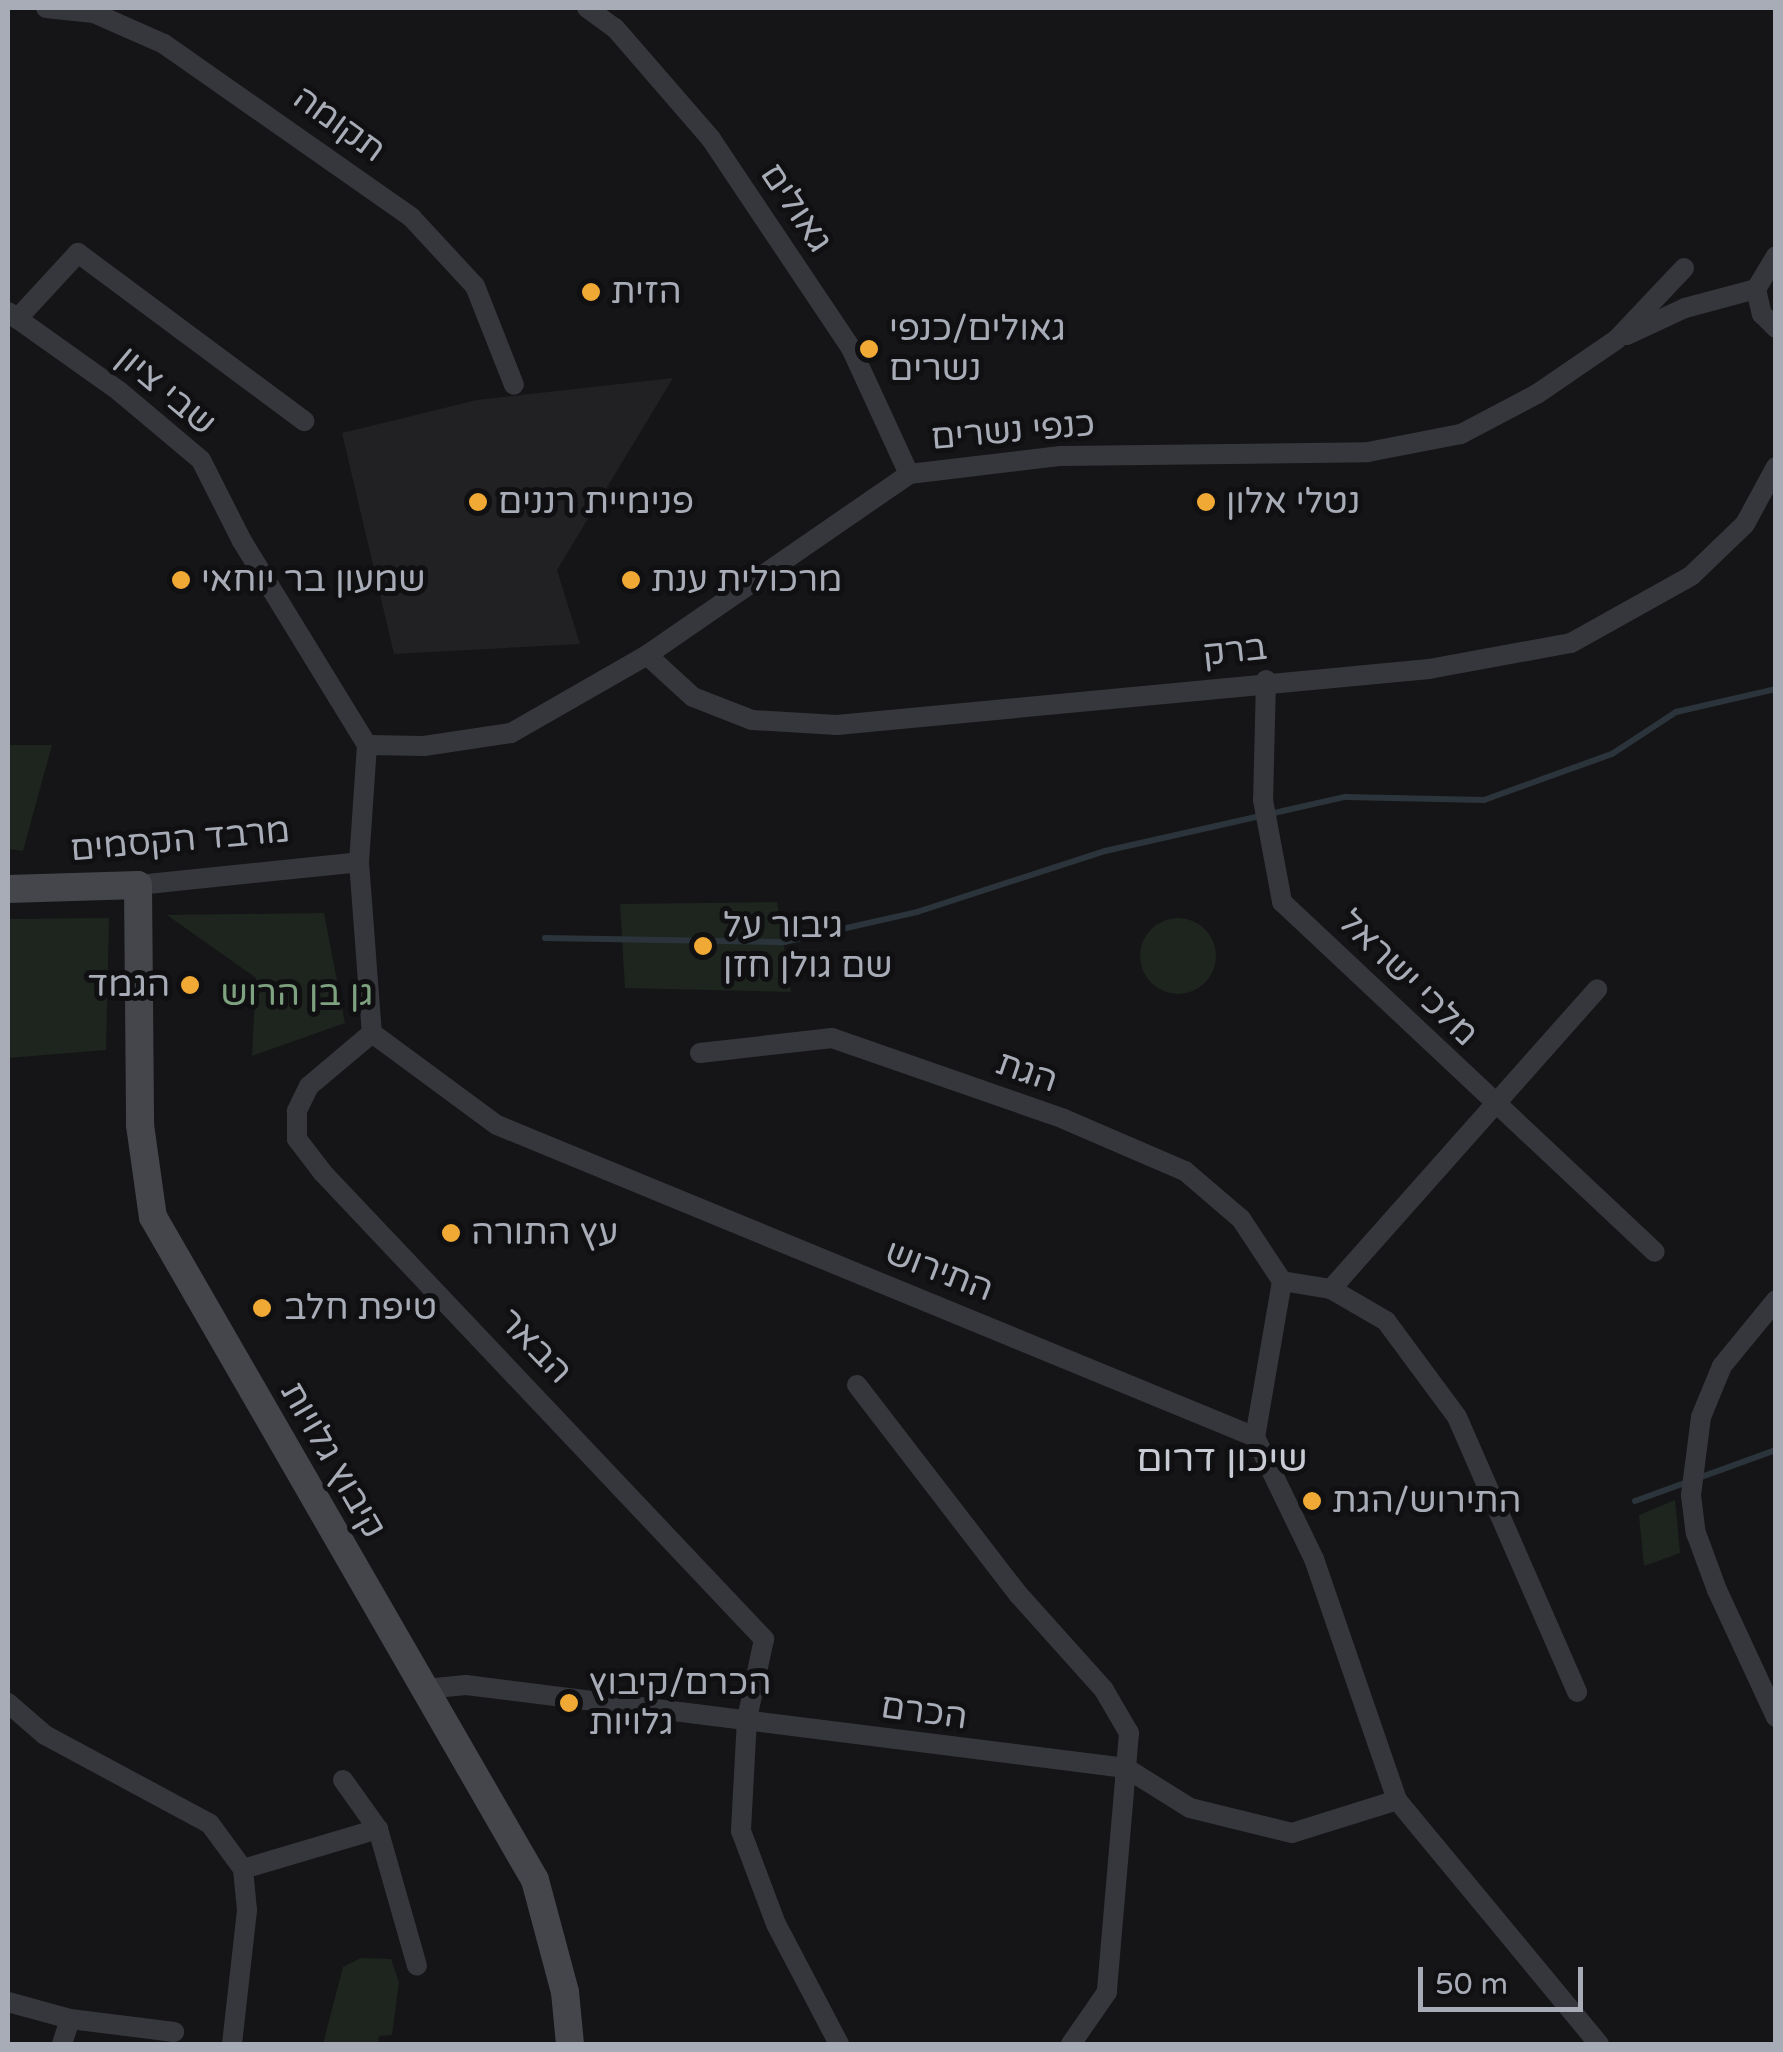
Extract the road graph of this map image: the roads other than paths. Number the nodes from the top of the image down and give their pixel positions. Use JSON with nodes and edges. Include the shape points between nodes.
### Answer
{"nodes":[{"id":1,"x":46,"y":8,"type":"edge"},
{"id":2,"x":587,"y":8,"type":"edge"},
{"id":3,"x":1776,"y":256,"type":"edge"},
{"id":4,"x":1684,"y":268,"type":"dead end"},
{"id":5,"x":1756,"y":289,"type":"junction"},
{"id":6,"x":12,"y":316,"type":"edge"},
{"id":7,"x":1776,"y":328,"type":"edge"},
{"id":8,"x":1616,"y":340,"type":"junction"},
{"id":9,"x":514,"y":385,"type":"dead end"},
{"id":10,"x":304,"y":422,"type":"dead end"},
{"id":11,"x":1776,"y":466,"type":"edge"},
{"id":12,"x":908,"y":474,"type":"junction"},
{"id":13,"x":647,"y":655,"type":"junction"},
{"id":14,"x":1266,"y":680,"type":"junction"},
{"id":15,"x":367,"y":745,"type":"junction"},
{"id":16,"x":359,"y":862,"type":"junction"},
{"id":17,"x":138,"y":885,"type":"junction"},
{"id":18,"x":8,"y":889,"type":"edge"},
{"id":19,"x":1598,"y":989,"type":"dead end"},
{"id":20,"x":372,"y":1034,"type":"junction"},
{"id":21,"x":700,"y":1053,"type":"dead end"},
{"id":22,"x":1491,"y":1102,"type":"junction"},
{"id":23,"x":1654,"y":1252,"type":"dead end"},
{"id":24,"x":1282,"y":1281,"type":"junction"},
{"id":25,"x":1331,"y":1289,"type":"junction"},
{"id":26,"x":1776,"y":1300,"type":"edge"},
{"id":27,"x":857,"y":1386,"type":"dead end"},
{"id":28,"x":1255,"y":1436,"type":"junction"},
{"id":29,"x":425,"y":1690,"type":"junction"},
{"id":30,"x":1578,"y":1692,"type":"dead end"},
{"id":31,"x":8,"y":1703,"type":"edge"},
{"id":32,"x":1776,"y":1717,"type":"edge"},
{"id":33,"x":747,"y":1719,"type":"junction"},
{"id":34,"x":1126,"y":1768,"type":"junction"},
{"id":35,"x":343,"y":1780,"type":"dead end"},
{"id":36,"x":1397,"y":1800,"type":"junction"},
{"id":37,"x":378,"y":1829,"type":"junction"},
{"id":38,"x":243,"y":1869,"type":"junction"},
{"id":39,"x":418,"y":1966,"type":"dead end"},
{"id":40,"x":8,"y":2002,"type":"edge"},
{"id":41,"x":70,"y":2019,"type":"junction"},
{"id":42,"x":174,"y":2032,"type":"dead end"},
{"id":43,"x":62,"y":2044,"type":"edge"},
{"id":44,"x":232,"y":2044,"type":"edge"},
{"id":45,"x":570,"y":2044,"type":"edge"},
{"id":46,"x":839,"y":2044,"type":"edge"},
{"id":47,"x":1071,"y":2044,"type":"edge"},
{"id":48,"x":1599,"y":2044,"type":"edge"}],
"edges":[{"from":1,"to":9,"type":"street","name":"תקומה","via":[[94,13],[164,44],[411,218],[475,286]]},
{"from":2,"to":12,"type":"street","name":"גאולים","via":[[614,28],[711,140],[851,348]]},
{"from":3,"to":5,"type":"street"},
{"from":4,"to":8,"type":"street","name":"כנפי נשרים"},
{"from":5,"to":7,"type":"street","via":[[1762,314]]},
{"from":5,"to":8,"type":"street","via":[[1684,308]]},
{"from":6,"to":10,"type":"street","name":"שבי ציון","via":[[78,253]]},
{"from":6,"to":15,"type":"street","name":"שבי ציון","via":[[119,390],[202,460],[242,541]]},
{"from":8,"to":12,"type":"street","name":"כנפי נשרים","via":[[1537,394],[1461,434],[1405,445],[1368,452],[1061,456]]},
{"from":11,"to":14,"type":"street","name":"ברק","via":[[1745,524],[1691,576],[1571,644],[1429,668]]},
{"from":12,"to":13,"type":"street","name":"כנפי נשרים"},
{"from":13,"to":14,"type":"street","name":"ברק","via":[[693,698],[752,720],[837,725]]},
{"from":13,"to":15,"type":"street","name":"כנפי נשרים","via":[[511,734],[424,746]]},
{"from":14,"to":22,"type":"street","name":"מלכי ישראל","via":[[1263,800],[1282,902]]},
{"from":15,"to":16,"type":"street"},
{"from":16,"to":17,"type":"street","name":"מרבד הקסמים"},
{"from":16,"to":20,"type":"street"},
{"from":17,"to":18,"type":"street","name":"מרבד הקסמים"},
{"from":17,"to":29,"type":"street","name":"קיבוץ גלויות","via":[[140,1124],[153,1218]]},
{"from":19,"to":22,"type":"street"},
{"from":20,"to":28,"type":"street","name":"התירוש","via":[[497,1125]]},
{"from":20,"to":33,"type":"street","name":"הבאר","via":[[309,1086],[297,1111],[298,1139],[322,1173],[764,1639]]},
{"from":21,"to":24,"type":"street","name":"הגת","via":[[832,1038],[1064,1118],[1185,1171],[1241,1219]]},
{"from":22,"to":23,"type":"street","name":"מלכי ישראל"},
{"from":22,"to":25,"type":"street"},
{"from":24,"to":25,"type":"street"},
{"from":24,"to":28,"type":"street"},
{"from":25,"to":30,"type":"street","via":[[1386,1321],[1458,1418]]},
{"from":26,"to":32,"type":"street","via":[[1722,1366],[1701,1417],[1691,1495],[1696,1533],[1717,1590]]},
{"from":27,"to":34,"type":"street","via":[[1018,1594],[1104,1690],[1129,1733]]},
{"from":28,"to":36,"type":"street","via":[[1314,1558]]},
{"from":29,"to":33,"type":"street","name":"הכרם","via":[[466,1684]]},
{"from":29,"to":45,"type":"street","name":"קיבוץ גלויות","via":[[534,1880],[565,1992]]},
{"from":31,"to":38,"type":"street","via":[[45,1735],[210,1824]]},
{"from":33,"to":34,"type":"street","name":"הכרם"},
{"from":33,"to":46,"type":"street","via":[[741,1832],[776,1924]]},
{"from":34,"to":36,"type":"street","name":"הכרם","via":[[1190,1808],[1292,1833]]},
{"from":34,"to":47,"type":"street","via":[[1107,1992]]},
{"from":35,"to":37,"type":"street"},
{"from":36,"to":48,"type":"street"},
{"from":37,"to":38,"type":"street"},
{"from":37,"to":39,"type":"street"},
{"from":38,"to":44,"type":"street","via":[[246,1910]]},
{"from":40,"to":41,"type":"street"},
{"from":41,"to":42,"type":"street"},
{"from":41,"to":43,"type":"street"}]}
